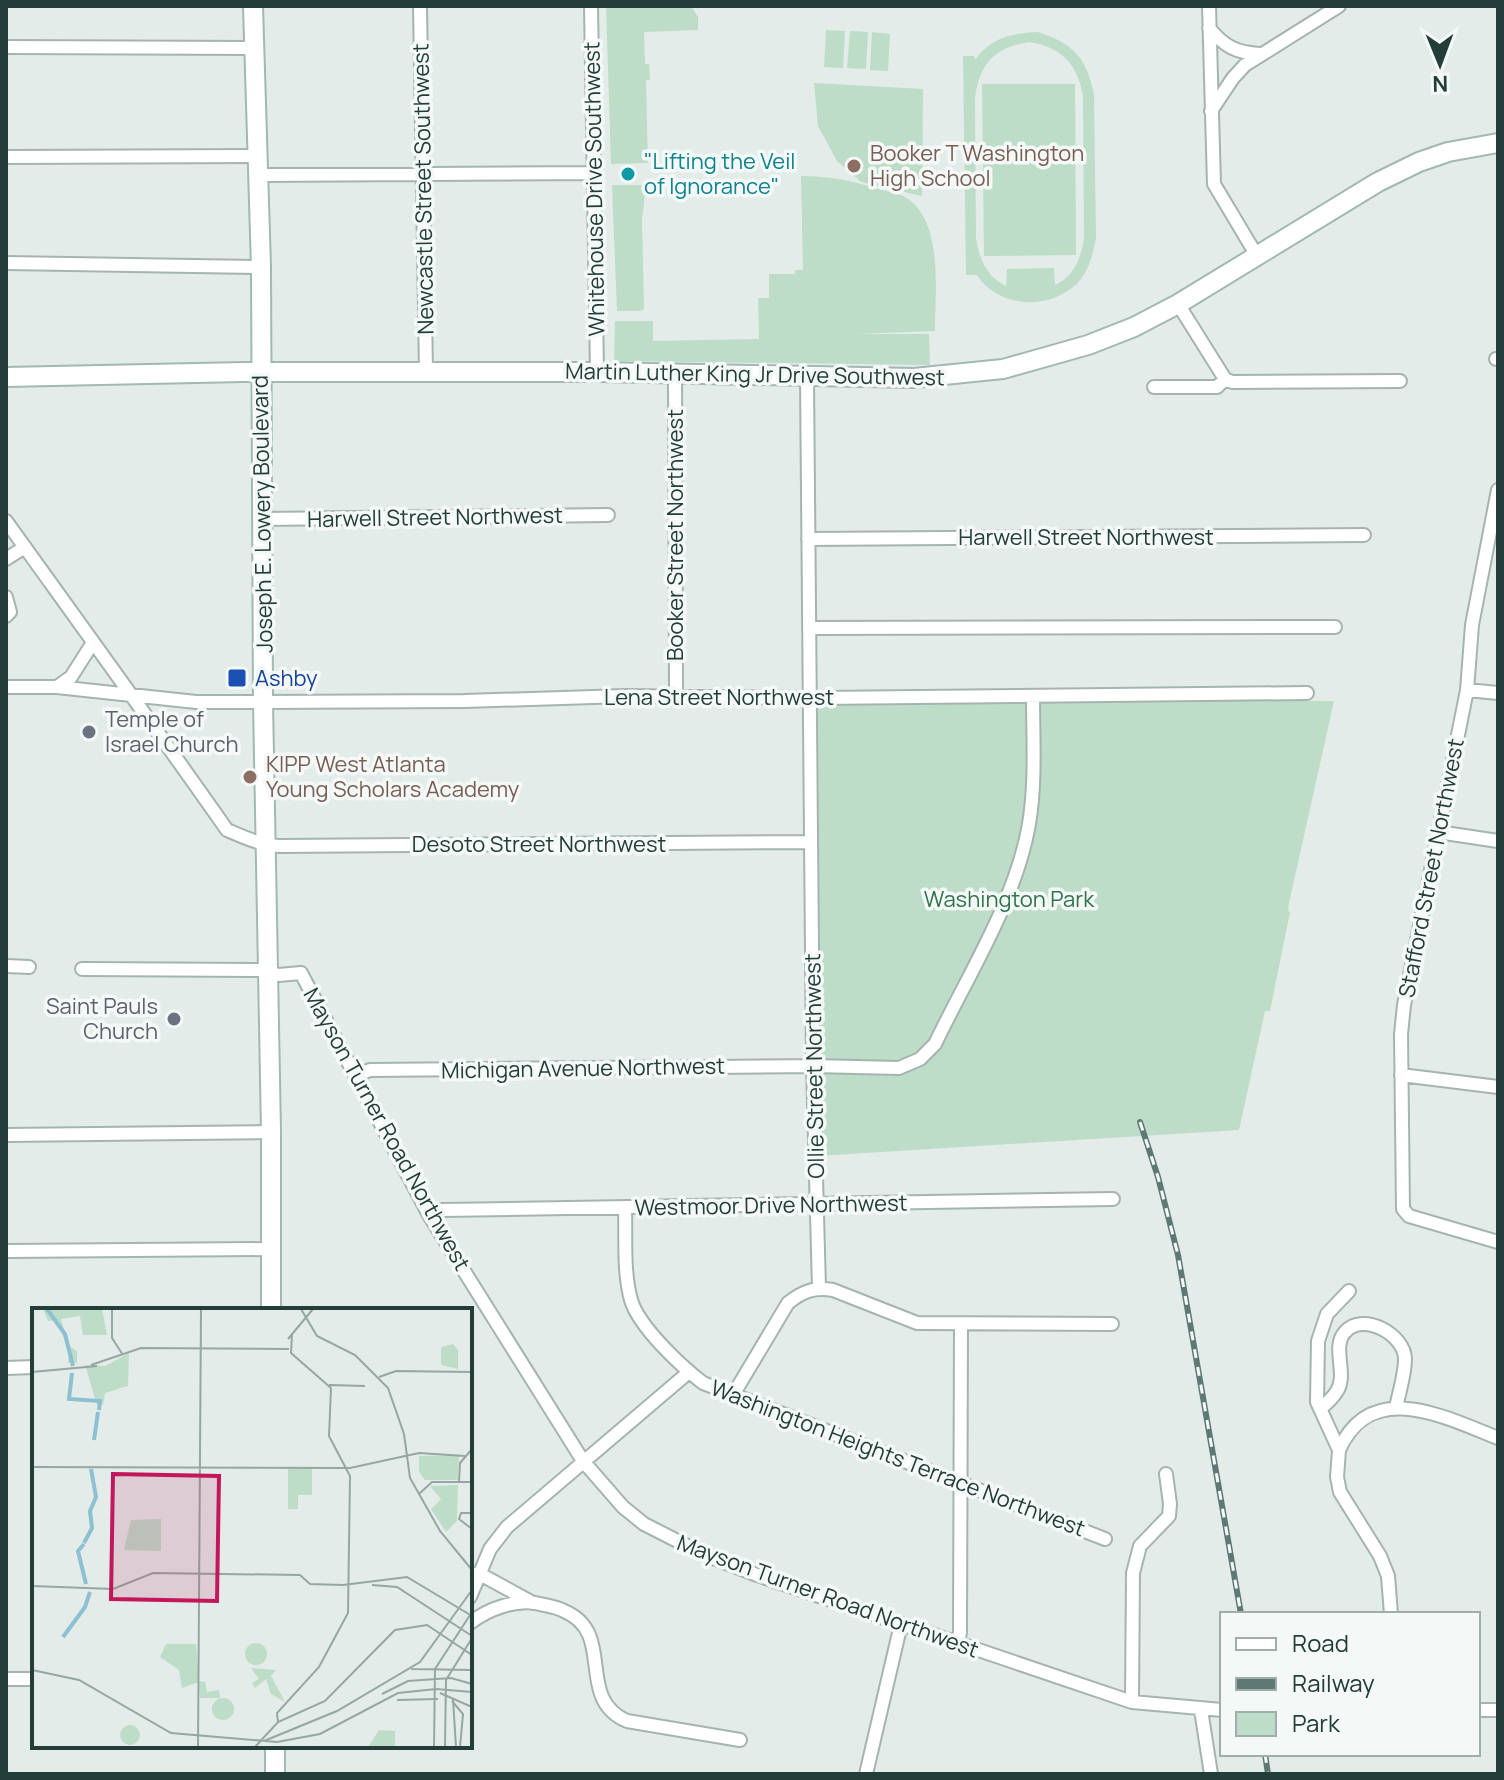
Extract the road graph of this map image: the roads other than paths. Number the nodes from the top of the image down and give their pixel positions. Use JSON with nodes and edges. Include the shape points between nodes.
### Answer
{"nodes":[{"id":1,"x":253,"y":6,"type":"edge"},
{"id":2,"x":420,"y":6,"type":"edge"},
{"id":3,"x":591,"y":6,"type":"edge"},
{"id":4,"x":1209,"y":6,"type":"edge"},
{"id":5,"x":1339,"y":6,"type":"edge"},
{"id":6,"x":1209,"y":28,"type":"junction"},
{"id":7,"x":6,"y":47,"type":"edge"},
{"id":8,"x":253,"y":48,"type":"junction"},
{"id":9,"x":1261,"y":54,"type":"junction"},
{"id":10,"x":1211,"y":111,"type":"junction"},
{"id":11,"x":1498,"y":143,"type":"edge"},
{"id":12,"x":257,"y":156,"type":"junction"},
{"id":13,"x":6,"y":157,"type":"edge"},
{"id":14,"x":594,"y":173,"type":"junction"},
{"id":15,"x":423,"y":174,"type":"junction"},
{"id":16,"x":258,"y":175,"type":"junction"},
{"id":17,"x":1257,"y":256,"type":"junction"},
{"id":18,"x":6,"y":263,"type":"edge"},
{"id":19,"x":261,"y":267,"type":"junction"},
{"id":20,"x":1178,"y":304,"type":"junction"},
{"id":21,"x":260,"y":372,"type":"junction"},
{"id":22,"x":426,"y":372,"type":"junction"},
{"id":23,"x":597,"y":372,"type":"junction"},
{"id":24,"x":675,"y":374,"type":"junction"},
{"id":25,"x":807,"y":376,"type":"junction"},
{"id":26,"x":6,"y":377,"type":"edge"},
{"id":27,"x":1225,"y":379,"type":"junction"},
{"id":28,"x":1400,"y":381,"type":"dead end"},
{"id":29,"x":1154,"y":387,"type":"dead end"},
{"id":30,"x":1498,"y":490,"type":"edge"},
{"id":31,"x":608,"y":515,"type":"dead end"},
{"id":32,"x":262,"y":519,"type":"junction"},
{"id":33,"x":6,"y":521,"type":"edge"},
{"id":34,"x":1364,"y":535,"type":"dead end"},
{"id":35,"x":808,"y":539,"type":"junction"},
{"id":36,"x":25,"y":547,"type":"junction"},
{"id":37,"x":1492,"y":551,"type":"edge"},
{"id":38,"x":6,"y":559,"type":"edge"},
{"id":39,"x":6,"y":597,"type":"edge"},
{"id":40,"x":6,"y":616,"type":"edge"},
{"id":41,"x":1335,"y":627,"type":"dead end"},
{"id":42,"x":809,"y":628,"type":"junction"},
{"id":43,"x":92,"y":644,"type":"junction"},
{"id":44,"x":6,"y":687,"type":"edge"},
{"id":45,"x":57,"y":687,"type":"junction"},
{"id":46,"x":1467,"y":690,"type":"junction"},
{"id":47,"x":1307,"y":693,"type":"dead end"},
{"id":48,"x":1498,"y":693,"type":"edge"},
{"id":49,"x":131,"y":694,"type":"junction"},
{"id":50,"x":676,"y":696,"type":"junction"},
{"id":51,"x":1033,"y":696,"type":"junction"},
{"id":52,"x":809,"y":698,"type":"junction"},
{"id":53,"x":263,"y":702,"type":"junction"},
{"id":54,"x":1438,"y":832,"type":"junction"},
{"id":55,"x":1498,"y":841,"type":"edge"},
{"id":56,"x":811,"y":842,"type":"junction"},
{"id":57,"x":266,"y":845,"type":"junction"},
{"id":58,"x":6,"y":966,"type":"edge"},
{"id":59,"x":29,"y":967,"type":"dead end"},
{"id":60,"x":82,"y":969,"type":"dead end"},
{"id":61,"x":268,"y":974,"type":"junction"},
{"id":62,"x":813,"y":1066,"type":"junction"},
{"id":63,"x":1401,"y":1075,"type":"junction"},
{"id":64,"x":355,"y":1076,"type":"junction"},
{"id":65,"x":1498,"y":1087,"type":"edge"},
{"id":66,"x":271,"y":1132,"type":"junction"},
{"id":67,"x":6,"y":1135,"type":"edge"},
{"id":68,"x":1113,"y":1199,"type":"dead end"},
{"id":69,"x":815,"y":1204,"type":"junction"},
{"id":70,"x":625,"y":1207,"type":"junction"},
{"id":71,"x":429,"y":1215,"type":"junction"},
{"id":72,"x":1498,"y":1242,"type":"edge"},
{"id":73,"x":271,"y":1249,"type":"junction"},
{"id":74,"x":6,"y":1251,"type":"edge"},
{"id":75,"x":819,"y":1288,"type":"junction"},
{"id":76,"x":1349,"y":1291,"type":"dead end"},
{"id":77,"x":271,"y":1308,"type":"edge"},
{"id":78,"x":1112,"y":1324,"type":"dead end"},
{"id":79,"x":961,"y":1325,"type":"junction"},
{"id":80,"x":32,"y":1367,"type":"edge"},
{"id":81,"x":6,"y":1368,"type":"edge"},
{"id":82,"x":689,"y":1372,"type":"junction"},
{"id":83,"x":733,"y":1395,"type":"junction"},
{"id":84,"x":1396,"y":1408,"type":"junction"},
{"id":85,"x":1320,"y":1409,"type":"junction"},
{"id":86,"x":1498,"y":1438,"type":"edge"},
{"id":87,"x":1339,"y":1450,"type":"junction"},
{"id":88,"x":583,"y":1461,"type":"junction"},
{"id":89,"x":1166,"y":1474,"type":"dead end"},
{"id":90,"x":961,"y":1483,"type":"junction"},
{"id":91,"x":1105,"y":1539,"type":"dead end"},
{"id":92,"x":478,"y":1573,"type":"junction"},
{"id":93,"x":472,"y":1591,"type":"edge"},
{"id":94,"x":533,"y":1603,"type":"junction"},
{"id":95,"x":1391,"y":1612,"type":"edge"},
{"id":96,"x":472,"y":1622,"type":"edge"},
{"id":97,"x":901,"y":1624,"type":"junction"},
{"id":98,"x":958,"y":1644,"type":"junction"},
{"id":99,"x":6,"y":1679,"type":"edge"},
{"id":100,"x":32,"y":1679,"type":"edge"},
{"id":101,"x":1132,"y":1702,"type":"junction"},
{"id":102,"x":1201,"y":1710,"type":"junction"},
{"id":103,"x":1220,"y":1710,"type":"edge"},
{"id":104,"x":740,"y":1740,"type":"dead end"},
{"id":105,"x":275,"y":1748,"type":"edge"},
{"id":106,"x":275,"y":1774,"type":"edge"},
{"id":107,"x":866,"y":1774,"type":"edge"},
{"id":108,"x":1211,"y":1774,"type":"edge"}],
"edges":[{"from":1,"to":8,"type":"main road","name":"Joseph E. Lowery Boulevard"},
{"from":2,"to":15,"type":"street","name":"Newcastle Street Southwest"},
{"from":3,"to":14,"type":"street","name":"Whitehouse Drive Southwest"},
{"from":4,"to":6,"type":"street"},
{"from":5,"to":9,"type":"street"},
{"from":6,"to":9,"type":"street","via":[[1231,49]]},
{"from":6,"to":10,"type":"street"},
{"from":7,"to":8,"type":"street"},
{"from":8,"to":12,"type":"main road","name":"Joseph E. Lowery Boulevard"},
{"from":9,"to":10,"type":"street","via":[[1233,78]]},
{"from":10,"to":17,"type":"street","via":[[1214,184]]},
{"from":11,"to":17,"type":"main road","name":"Martin Luther King Jr Drive Southwest","via":[[1419,162]]},
{"from":12,"to":13,"type":"street"},
{"from":12,"to":16,"type":"main road","name":"Joseph E. Lowery Boulevard"},
{"from":14,"to":15,"type":"street"},
{"from":14,"to":23,"type":"street","name":"Whitehouse Drive Southwest"},
{"from":15,"to":16,"type":"street"},
{"from":15,"to":22,"type":"street","name":"Newcastle Street Southwest"},
{"from":16,"to":19,"type":"main road","name":"Joseph E. Lowery Boulevard"},
{"from":17,"to":20,"type":"main road","name":"Martin Luther King Jr Drive Southwest"},
{"from":18,"to":19,"type":"street"},
{"from":19,"to":21,"type":"main road","name":"Joseph E. Lowery Boulevard"},
{"from":20,"to":25,"type":"main road","name":"Martin Luther King Jr Drive Southwest","via":[[1088,345],[1003,369],[914,378]]},
{"from":20,"to":27,"type":"street"},
{"from":21,"to":22,"type":"main road","name":"Martin Luther King Jr Drive Southwest"},
{"from":21,"to":26,"type":"main road","name":"Martin Luther King Jr Drive Southwest"},
{"from":21,"to":32,"type":"main road","name":"Joseph E. Lowery Boulevard"},
{"from":22,"to":23,"type":"main road","name":"Martin Luther King Jr Drive Southwest"},
{"from":23,"to":24,"type":"main road","name":"Martin Luther King Jr Drive Southwest"},
{"from":24,"to":25,"type":"main road","name":"Martin Luther King Jr Drive Southwest"},
{"from":24,"to":50,"type":"street","name":"Booker Street Northwest"},
{"from":25,"to":35,"type":"street","name":"Ollie Street Northwest"},
{"from":27,"to":28,"type":"street"},
{"from":27,"to":29,"type":"street","via":[[1217,387]]},
{"from":30,"to":37,"type":"street","name":"Stafford Street Northwest"},
{"from":31,"to":32,"type":"street","name":"Harwell Street Northwest"},
{"from":32,"to":53,"type":"main road","name":"Joseph E. Lowery Boulevard"},
{"from":33,"to":36,"type":"street"},
{"from":34,"to":35,"type":"street","name":"Harwell Street Northwest"},
{"from":35,"to":42,"type":"street","name":"Ollie Street Northwest"},
{"from":36,"to":38,"type":"street"},
{"from":36,"to":43,"type":"street"},
{"from":37,"to":46,"type":"street","name":"Stafford Street Northwest","via":[[1472,625]]},
{"from":39,"to":40,"type":"street"},
{"from":41,"to":42,"type":"street"},
{"from":42,"to":52,"type":"street","name":"Ollie Street Northwest"},
{"from":43,"to":45,"type":"street","via":[[71,677]]},
{"from":43,"to":49,"type":"street"},
{"from":44,"to":45,"type":"street","name":"Lena Street Northwest"},
{"from":45,"to":49,"type":"street","name":"Lena Street Northwest"},
{"from":46,"to":48,"type":"street"},
{"from":46,"to":54,"type":"street","name":"Stafford Street Northwest"},
{"from":47,"to":51,"type":"street","name":"Lena Street Northwest"},
{"from":49,"to":53,"type":"street","name":"Lena Street Northwest","via":[[196,702]]},
{"from":49,"to":57,"type":"street","via":[[227,830]]},
{"from":50,"to":52,"type":"street","name":"Lena Street Northwest"},
{"from":50,"to":53,"type":"street","name":"Lena Street Northwest"},
{"from":51,"to":52,"type":"street","name":"Lena Street Northwest"},
{"from":51,"to":62,"type":"street","name":"Michigan Avenue Northwest","via":[[1033,794],[1022,855],[935,1044],[920,1059],[899,1068]]},
{"from":52,"to":56,"type":"street","name":"Ollie Street Northwest"},
{"from":53,"to":57,"type":"main road","name":"Joseph E. Lowery Boulevard"},
{"from":54,"to":55,"type":"street"},
{"from":54,"to":63,"type":"street","name":"Stafford Street Northwest","via":[[1404,1005]]},
{"from":56,"to":57,"type":"street","name":"Desoto Street Northwest"},
{"from":56,"to":62,"type":"street","name":"Ollie Street Northwest"},
{"from":57,"to":61,"type":"main road","name":"Joseph E. Lowery Boulevard"},
{"from":58,"to":59,"type":"street"},
{"from":60,"to":61,"type":"street"},
{"from":61,"to":64,"type":"street","name":"Mayson Turner Road Northwest","via":[[301,973]]},
{"from":61,"to":66,"type":"main road","name":"Joseph E. Lowery Boulevard"},
{"from":62,"to":64,"type":"street","name":"Michigan Avenue Northwest","via":[[370,1070]]},
{"from":62,"to":69,"type":"street","name":"Ollie Street Northwest"},
{"from":63,"to":65,"type":"street"},
{"from":63,"to":72,"type":"street","name":"Stafford Street Northwest","via":[[1403,1209],[1409,1216]]},
{"from":64,"to":71,"type":"street","name":"Mayson Turner Road Northwest"},
{"from":66,"to":67,"type":"street"},
{"from":66,"to":73,"type":"main road","name":"Joseph E. Lowery Boulevard"},
{"from":68,"to":69,"type":"street","name":"Westmoor Drive Northwest"},
{"from":69,"to":70,"type":"street","name":"Westmoor Drive Northwest"},
{"from":69,"to":75,"type":"street","name":"Ollie Street Northwest"},
{"from":70,"to":71,"type":"street","name":"Westmoor Drive Northwest","via":[[442,1210]]},
{"from":70,"to":82,"type":"street","name":"Washington Heights Terrace Northwest","via":[[632,1303]]},
{"from":71,"to":88,"type":"street","name":"Mayson Turner Road Northwest"},
{"from":73,"to":74,"type":"street"},
{"from":73,"to":77,"type":"main road","name":"Joseph E. Lowery Boulevard"},
{"from":75,"to":79,"type":"street","via":[[917,1323]]},
{"from":75,"to":83,"type":"street","via":[[801,1292],[788,1303]]},
{"from":76,"to":85,"type":"street","via":[[1327,1314],[1318,1341]]},
{"from":78,"to":79,"type":"street"},
{"from":79,"to":90,"type":"street"},
{"from":80,"to":81,"type":"street"},
{"from":82,"to":83,"type":"street","name":"Washington Heights Terrace Northwest"},
{"from":82,"to":88,"type":"street"},
{"from":83,"to":90,"type":"street","name":"Washington Heights Terrace Northwest"},
{"from":84,"to":85,"type":"street","via":[[1406,1358],[1402,1346],[1373,1324],[1360,1324],[1342,1334],[1341,1383]]},
{"from":84,"to":86,"type":"street","via":[[1413,1408]]},
{"from":84,"to":87,"type":"street","via":[[1363,1418]]},
{"from":85,"to":87,"type":"street"},
{"from":87,"to":95,"type":"street","via":[[1340,1492],[1380,1556],[1388,1576]]},
{"from":88,"to":92,"type":"street","via":[[507,1527]]},
{"from":88,"to":97,"type":"street","name":"Mayson Turner Road Northwest","via":[[623,1507],[667,1537],[757,1575]]},
{"from":89,"to":101,"type":"street","via":[[1169,1516],[1140,1546],[1133,1573]]},
{"from":90,"to":91,"type":"street","name":"Washington Heights Terrace Northwest"},
{"from":90,"to":98,"type":"street"},
{"from":92,"to":93,"type":"street"},
{"from":92,"to":94,"type":"street"},
{"from":94,"to":96,"type":"street","via":[[513,1604]]},
{"from":94,"to":104,"type":"street","via":[[564,1611],[585,1628],[595,1650],[601,1697],[614,1715]]},
{"from":97,"to":98,"type":"street","name":"Mayson Turner Road Northwest"},
{"from":97,"to":107,"type":"street"},
{"from":98,"to":101,"type":"street","name":"Mayson Turner Road Northwest"},
{"from":99,"to":100,"type":"street"},
{"from":101,"to":102,"type":"street","name":"Mayson Turner Road Northwest"},
{"from":102,"to":103,"type":"street","name":"Mayson Turner Road Northwest"},
{"from":102,"to":108,"type":"street"},
{"from":105,"to":106,"type":"main road"}]}
